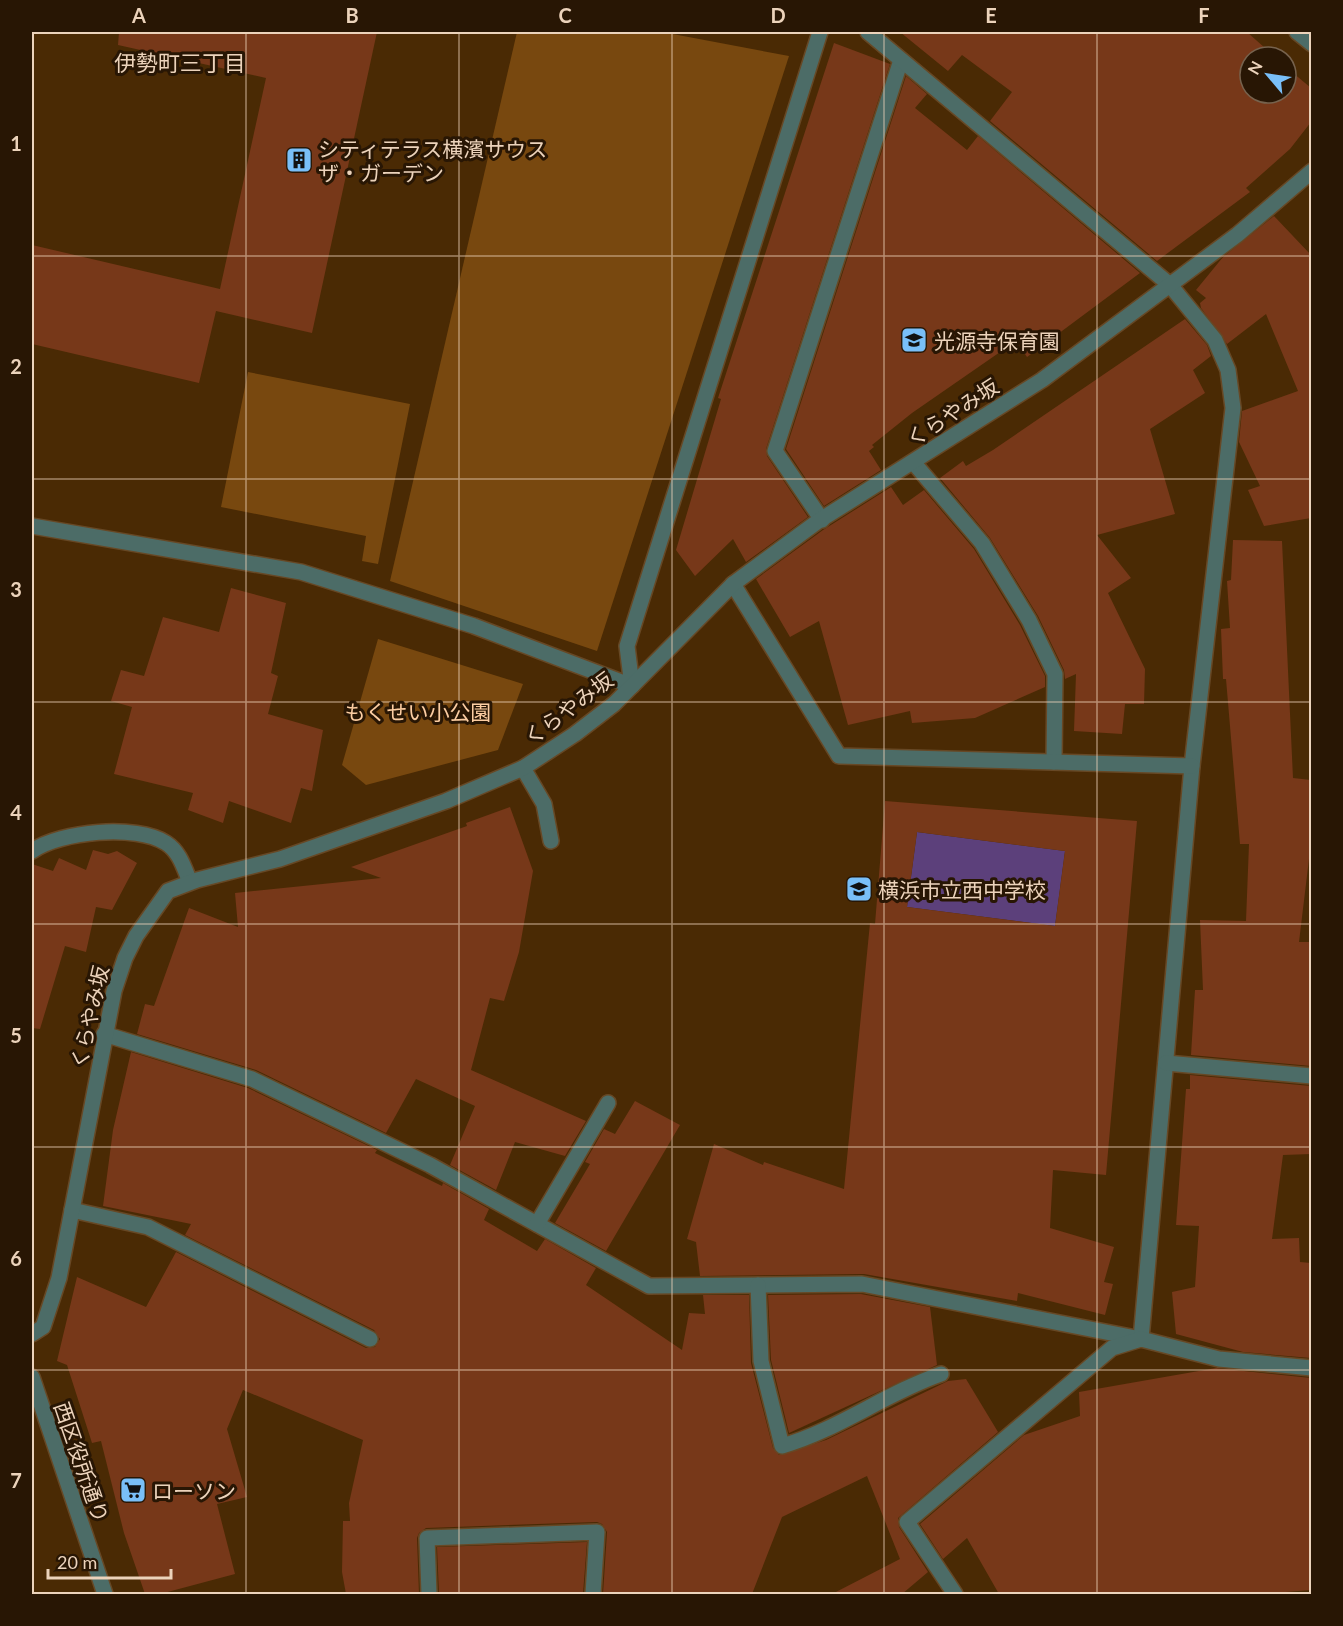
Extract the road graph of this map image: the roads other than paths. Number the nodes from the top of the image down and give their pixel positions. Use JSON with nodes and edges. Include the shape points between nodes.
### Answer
{"nodes":[{"id":1,"x":820,"y":32,"type":"edge"},
{"id":2,"x":868,"y":32,"type":"edge"},
{"id":3,"x":1298,"y":32,"type":"edge"},
{"id":4,"x":1311,"y":44,"type":"edge"},
{"id":5,"x":901,"y":60,"type":"junction"},
{"id":6,"x":1311,"y":171,"type":"edge"},
{"id":7,"x":1170,"y":285,"type":"junction"},
{"id":8,"x":913,"y":462,"type":"junction"},
{"id":9,"x":822,"y":520,"type":"junction"},
{"id":10,"x":32,"y":526,"type":"edge"},
{"id":11,"x":733,"y":584,"type":"junction"},
{"id":12,"x":632,"y":686,"type":"junction"},
{"id":13,"x":1054,"y":762,"type":"junction"},
{"id":14,"x":1192,"y":766,"type":"junction"},
{"id":15,"x":523,"y":768,"type":"junction"},
{"id":16,"x":551,"y":841,"type":"dead end"},
{"id":17,"x":32,"y":851,"type":"edge"},
{"id":18,"x":190,"y":882,"type":"junction"},
{"id":19,"x":104,"y":1034,"type":"junction"},
{"id":20,"x":1166,"y":1064,"type":"junction"},
{"id":21,"x":1311,"y":1076,"type":"edge"},
{"id":22,"x":608,"y":1103,"type":"dead end"},
{"id":23,"x":72,"y":1210,"type":"junction"},
{"id":24,"x":537,"y":1224,"type":"junction"},
{"id":25,"x":758,"y":1285,"type":"junction"},
{"id":26,"x":32,"y":1334,"type":"edge"},
{"id":27,"x":370,"y":1339,"type":"dead end"},
{"id":28,"x":1141,"y":1340,"type":"junction"},
{"id":29,"x":1311,"y":1368,"type":"edge"},
{"id":30,"x":941,"y":1374,"type":"dead end"},
{"id":31,"x":32,"y":1377,"type":"edge"},
{"id":32,"x":105,"y":1594,"type":"edge"},
{"id":33,"x":429,"y":1594,"type":"edge"},
{"id":34,"x":593,"y":1594,"type":"edge"},
{"id":35,"x":955,"y":1594,"type":"edge"}],
"edges":[{"from":1,"to":12,"type":"street","via":[[627,646]]},
{"from":2,"to":5,"type":"street"},
{"from":3,"to":4,"type":"street"},
{"from":5,"to":7,"type":"street"},
{"from":5,"to":9,"type":"street","via":[[775,451]]},
{"from":6,"to":7,"type":"street","name":"くらやみ坂","via":[[1237,235]]},
{"from":7,"to":8,"type":"street","name":"くらやみ坂","via":[[1042,380]]},
{"from":7,"to":14,"type":"street","via":[[1215,340],[1228,370],[1233,408]]},
{"from":8,"to":9,"type":"street","name":"くらやみ坂"},
{"from":8,"to":13,"type":"street","via":[[982,543],[1029,620],[1055,674]]},
{"from":9,"to":11,"type":"street","name":"くらやみ坂"},
{"from":10,"to":12,"type":"street","via":[[301,572],[474,626]]},
{"from":11,"to":12,"type":"street","name":"くらやみ坂"},
{"from":11,"to":13,"type":"street","via":[[839,756]]},
{"from":12,"to":15,"type":"street","name":"くらやみ坂","via":[[575,734]]},
{"from":13,"to":14,"type":"street"},
{"from":14,"to":20,"type":"street"},
{"from":15,"to":16,"type":"street","via":[[544,804]]},
{"from":15,"to":18,"type":"street","name":"くらやみ坂","via":[[446,801],[280,859]]},
{"from":17,"to":18,"type":"street","via":[[96,832],[150,837],[167,844],[179,856]]},
{"from":18,"to":19,"type":"street","name":"くらやみ坂","via":[[168,891],[136,936],[117,980]]},
{"from":19,"to":23,"type":"street","name":"くらやみ坂"},
{"from":19,"to":24,"type":"street","via":[[252,1079],[430,1165]]},
{"from":20,"to":21,"type":"street"},
{"from":20,"to":28,"type":"street"},
{"from":22,"to":24,"type":"street"},
{"from":23,"to":26,"type":"street","name":"くらやみ坂","via":[[59,1278],[43,1327]]},
{"from":23,"to":27,"type":"street","via":[[148,1227]]},
{"from":24,"to":25,"type":"street","via":[[649,1286]]},
{"from":25,"to":28,"type":"street","via":[[862,1284]]},
{"from":25,"to":30,"type":"street","via":[[761,1361],[782,1446],[805,1439],[914,1383]]},
{"from":28,"to":29,"type":"street","via":[[1219,1359]]},
{"from":28,"to":35,"type":"street","via":[[1112,1348],[907,1522]]},
{"from":31,"to":32,"type":"street","name":"西区役所通り"},
{"from":33,"to":34,"type":"street","via":[[427,1538],[597,1532]]}]}
